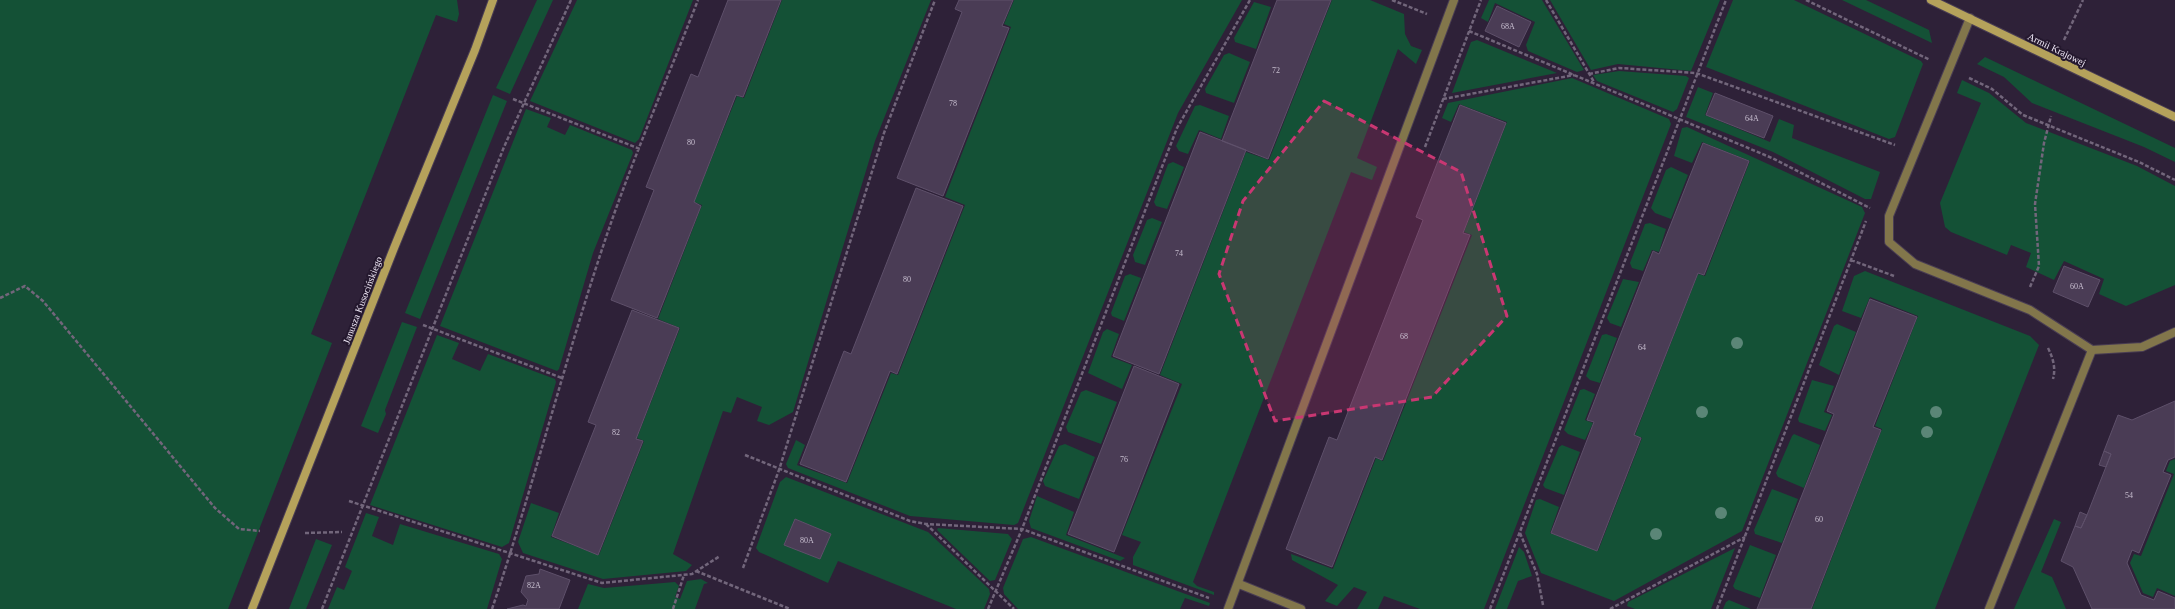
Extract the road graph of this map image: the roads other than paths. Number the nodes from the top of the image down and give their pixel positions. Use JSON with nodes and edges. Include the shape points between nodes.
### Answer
{"nodes":[{"id":1,"x":493,"y":0,"type":"edge"},
{"id":2,"x":1454,"y":0,"type":"edge"},
{"id":3,"x":1931,"y":0,"type":"edge"},
{"id":4,"x":1970,"y":18,"type":"junction"},
{"id":5,"x":2175,"y":116,"type":"edge"},
{"id":6,"x":2175,"y":332,"type":"edge"},
{"id":7,"x":2092,"y":350,"type":"junction"},
{"id":8,"x":1239,"y":584,"type":"junction"},
{"id":9,"x":1229,"y":607,"type":"edge"},
{"id":10,"x":252,"y":609,"type":"edge"},
{"id":11,"x":1301,"y":609,"type":"edge"},
{"id":12,"x":1989,"y":609,"type":"edge"}],
"edges":[{"from":1,"to":10,"type":"street","name":"Janusza Kusocińskiego"},
{"from":2,"to":8,"type":"street"},
{"from":3,"to":4,"type":"street","name":"Armii Krajowej"},
{"from":4,"to":5,"type":"street","name":"Armii Krajowej"},
{"from":4,"to":7,"type":"street","via":[[1889,216],[1889,242],[1915,264],[2030,310]]},
{"from":6,"to":7,"type":"street","via":[[2142,347]]},
{"from":7,"to":12,"type":"street"},
{"from":8,"to":9,"type":"street"},
{"from":8,"to":11,"type":"street"}]}
